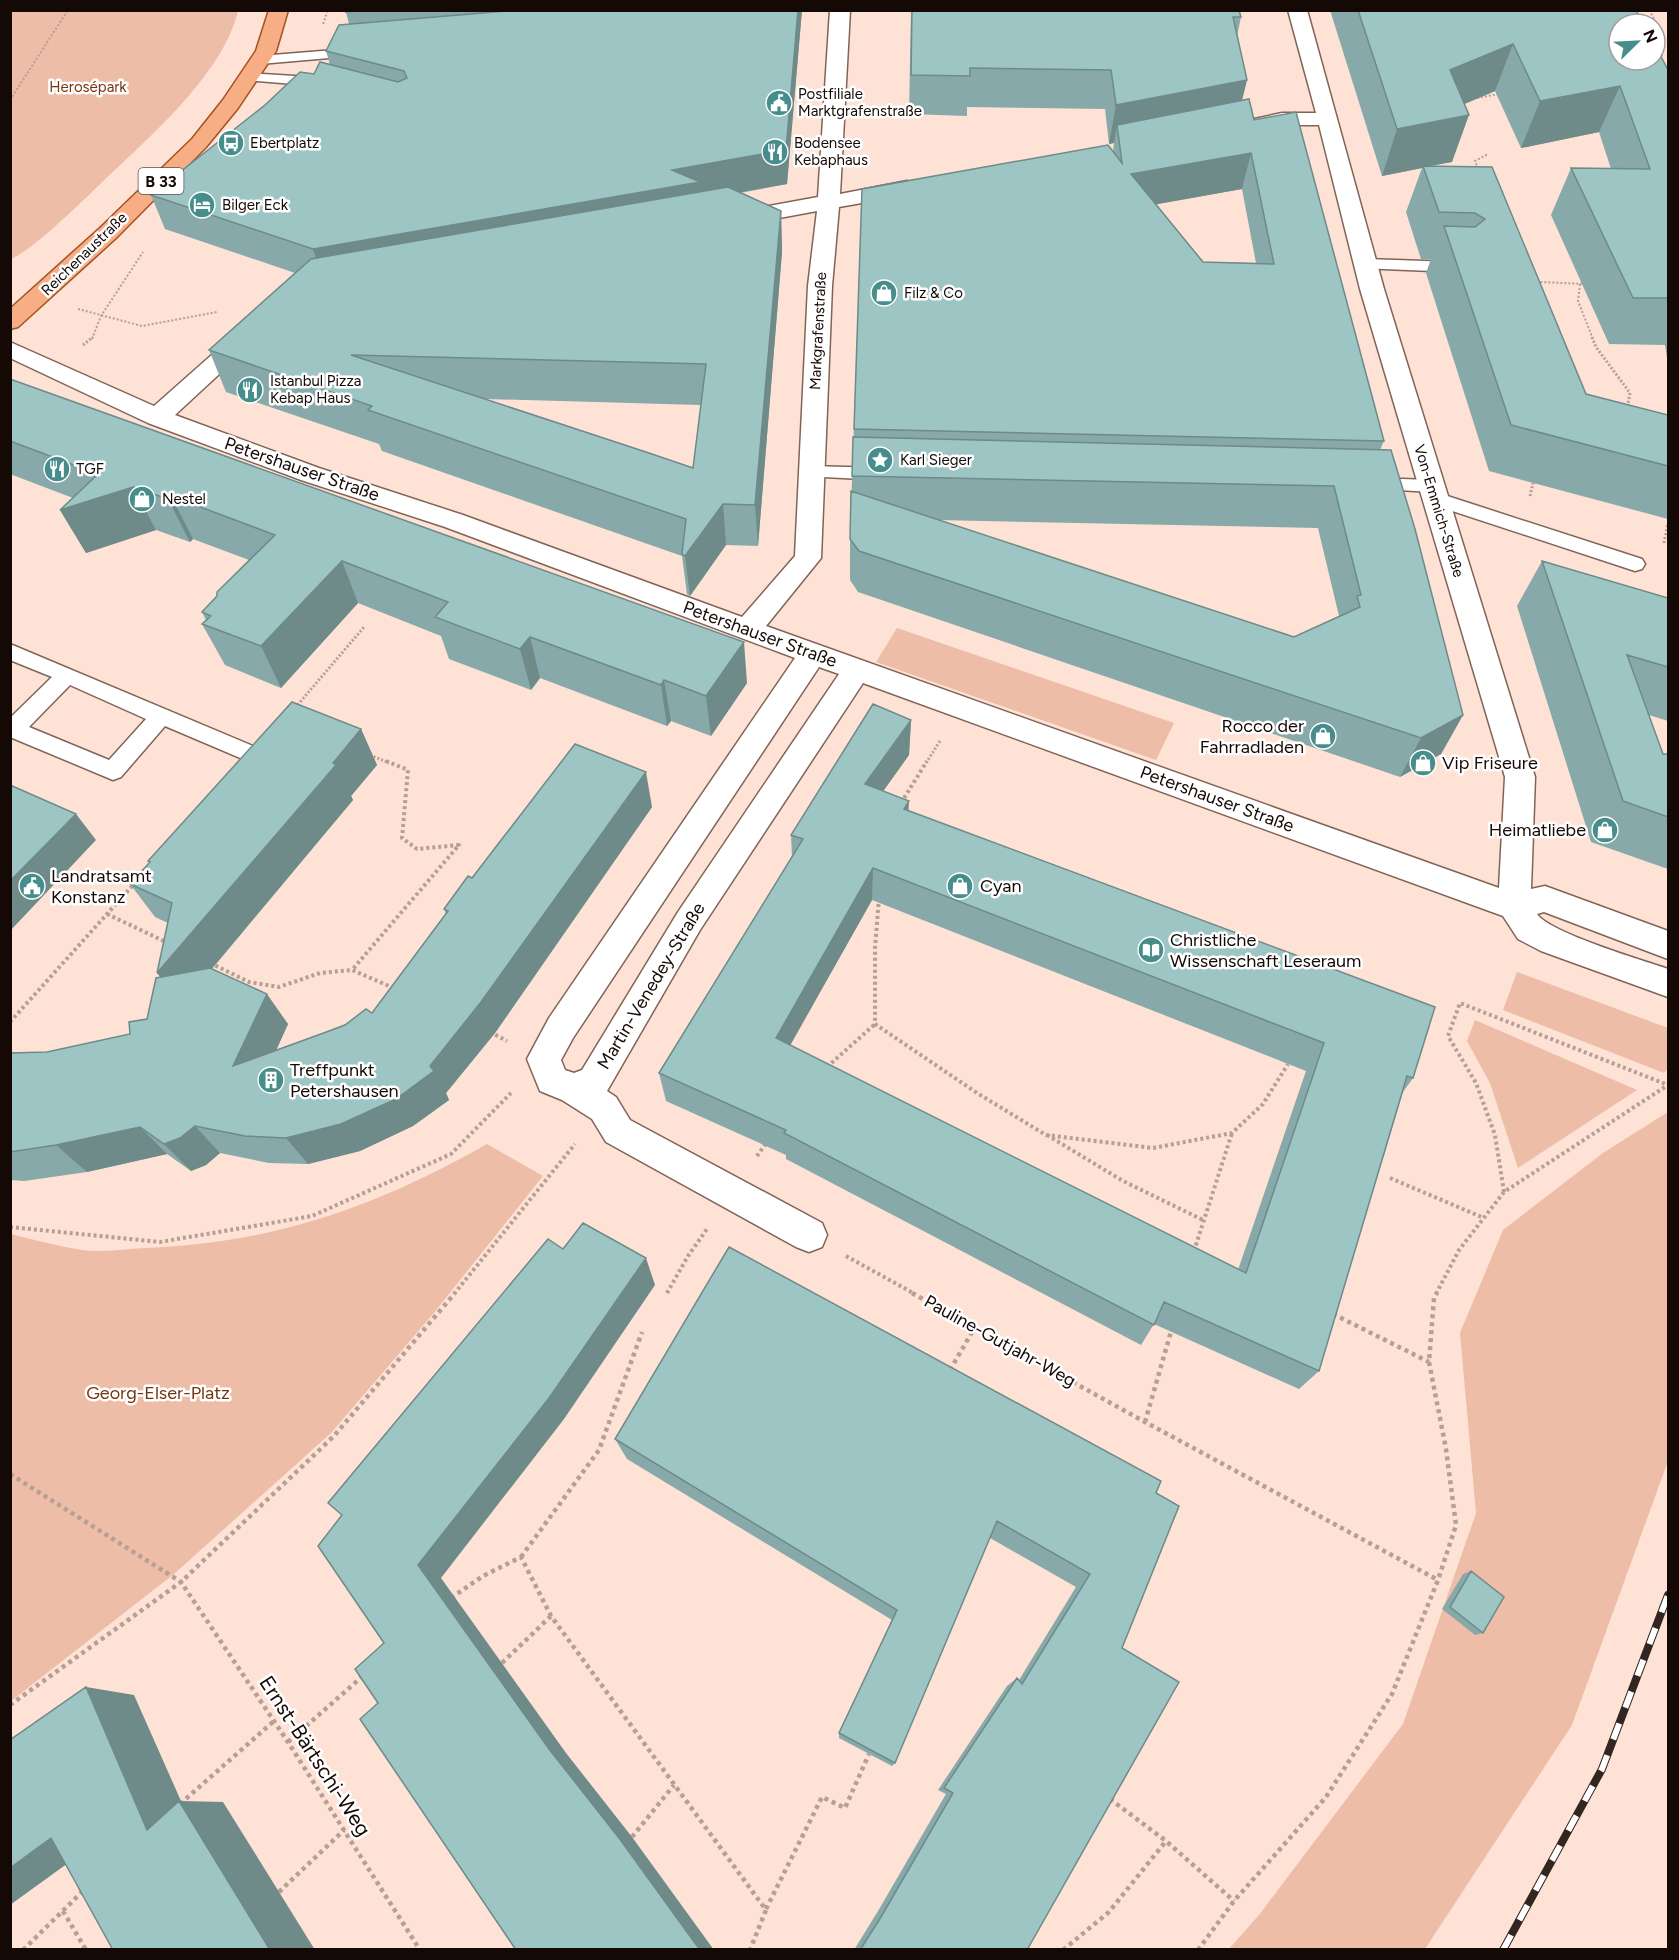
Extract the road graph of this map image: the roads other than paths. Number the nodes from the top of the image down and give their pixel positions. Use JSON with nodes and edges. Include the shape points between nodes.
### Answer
{"nodes":[{"id":1,"x":279,"y":10,"type":"edge"},
{"id":2,"x":840,"y":10,"type":"edge"},
{"id":3,"x":1297,"y":10,"type":"edge"},
{"id":4,"x":377,"y":50,"type":"edge"},
{"id":5,"x":254,"y":69,"type":"junction"},
{"id":6,"x":336,"y":91,"type":"edge"},
{"id":7,"x":1328,"y":119,"type":"junction"},
{"id":8,"x":1236,"y":128,"type":"edge"},
{"id":9,"x":931,"y":184,"type":"edge"},
{"id":10,"x":829,"y":202,"type":"junction"},
{"id":11,"x":714,"y":223,"type":"edge"},
{"id":12,"x":1365,"y":264,"type":"junction"},
{"id":13,"x":1456,"y":267,"type":"edge"},
{"id":14,"x":10,"y":322,"type":"edge"},
{"id":15,"x":262,"y":322,"type":"edge"},
{"id":16,"x":10,"y":349,"type":"edge"},
{"id":17,"x":157,"y":417,"type":"junction"},
{"id":18,"x":810,"y":472,"type":"junction"},
{"id":19,"x":906,"y":474,"type":"edge"},
{"id":20,"x":1348,"y":484,"type":"edge"},
{"id":21,"x":1433,"y":492,"type":"junction"},
{"id":22,"x":1635,"y":564,"type":"dead end"},
{"id":23,"x":747,"y":630,"type":"junction"},
{"id":24,"x":10,"y":651,"type":"edge"},
{"id":25,"x":813,"y":654,"type":"junction"},
{"id":26,"x":857,"y":670,"type":"junction"},
{"id":27,"x":67,"y":675,"type":"junction"},
{"id":28,"x":162,"y":715,"type":"junction"},
{"id":29,"x":252,"y":755,"type":"edge"},
{"id":30,"x":1514,"y":907,"type":"junction"},
{"id":31,"x":1668,"y":945,"type":"edge"},
{"id":32,"x":1668,"y":983,"type":"edge"},
{"id":33,"x":574,"y":1089,"type":"junction"},
{"id":34,"x":809,"y":1235,"type":"road end"}],
"edges":[{"from":1,"to":5,"type":"main road","name":"Reichenaustraße","number":"B 33","via":[[266,51]]},
{"from":2,"to":10,"type":"street","name":"Markgrafenstraße"},
{"from":3,"to":7,"type":"street","name":"Von-Emmich-Straße"},
{"from":4,"to":5,"type":"lane"},
{"from":5,"to":6,"type":"lane"},
{"from":5,"to":14,"type":"main road","name":"Reichenaustraße","number":"B 33","via":[[200,143]]},
{"from":7,"to":8,"type":"street","via":[[1282,119]]},
{"from":7,"to":12,"type":"street","name":"Von-Emmich-Straße"},
{"from":9,"to":10,"type":"street"},
{"from":10,"to":11,"type":"street"},
{"from":10,"to":18,"type":"street","name":"Markgrafenstraße"},
{"from":12,"to":13,"type":"lane"},
{"from":12,"to":21,"type":"street","name":"Von-Emmich-Straße"},
{"from":15,"to":17,"type":"street"},
{"from":16,"to":17,"type":"street","name":"Petershauser Straße"},
{"from":17,"to":23,"type":"street","name":"Petershauser Straße","via":[[310,474],[454,521]]},
{"from":18,"to":19,"type":"lane"},
{"from":18,"to":23,"type":"street","name":"Markgrafenstraße","via":[[808,558]]},
{"from":20,"to":21,"type":"lane"},
{"from":21,"to":22,"type":"lane"},
{"from":21,"to":30,"type":"street","name":"Von-Emmich-Straße","via":[[1520,777]]},
{"from":23,"to":25,"type":"street","name":"Petershauser Straße"},
{"from":24,"to":27,"type":"lane"},
{"from":25,"to":26,"type":"street","name":"Petershauser Straße"},
{"from":25,"to":33,"type":"street","via":[[561,1028],[544,1059],[552,1080]]},
{"from":26,"to":30,"type":"street","name":"Petershauser Straße"},
{"from":26,"to":33,"type":"street","name":"Martin-Venedey-Straße","via":[[689,921],[594,1082]]},
{"from":27,"to":28,"type":"lane"},
{"from":27,"to":28,"type":"lane","via":[[13,729],[113,771]]},
{"from":28,"to":29,"type":"lane"},
{"from":30,"to":31,"type":"street","via":[[1545,899]]},
{"from":30,"to":32,"type":"street","via":[[1529,929],[1552,941]]},
{"from":33,"to":34,"type":"street","via":[[604,1108],[618,1131]]}]}
